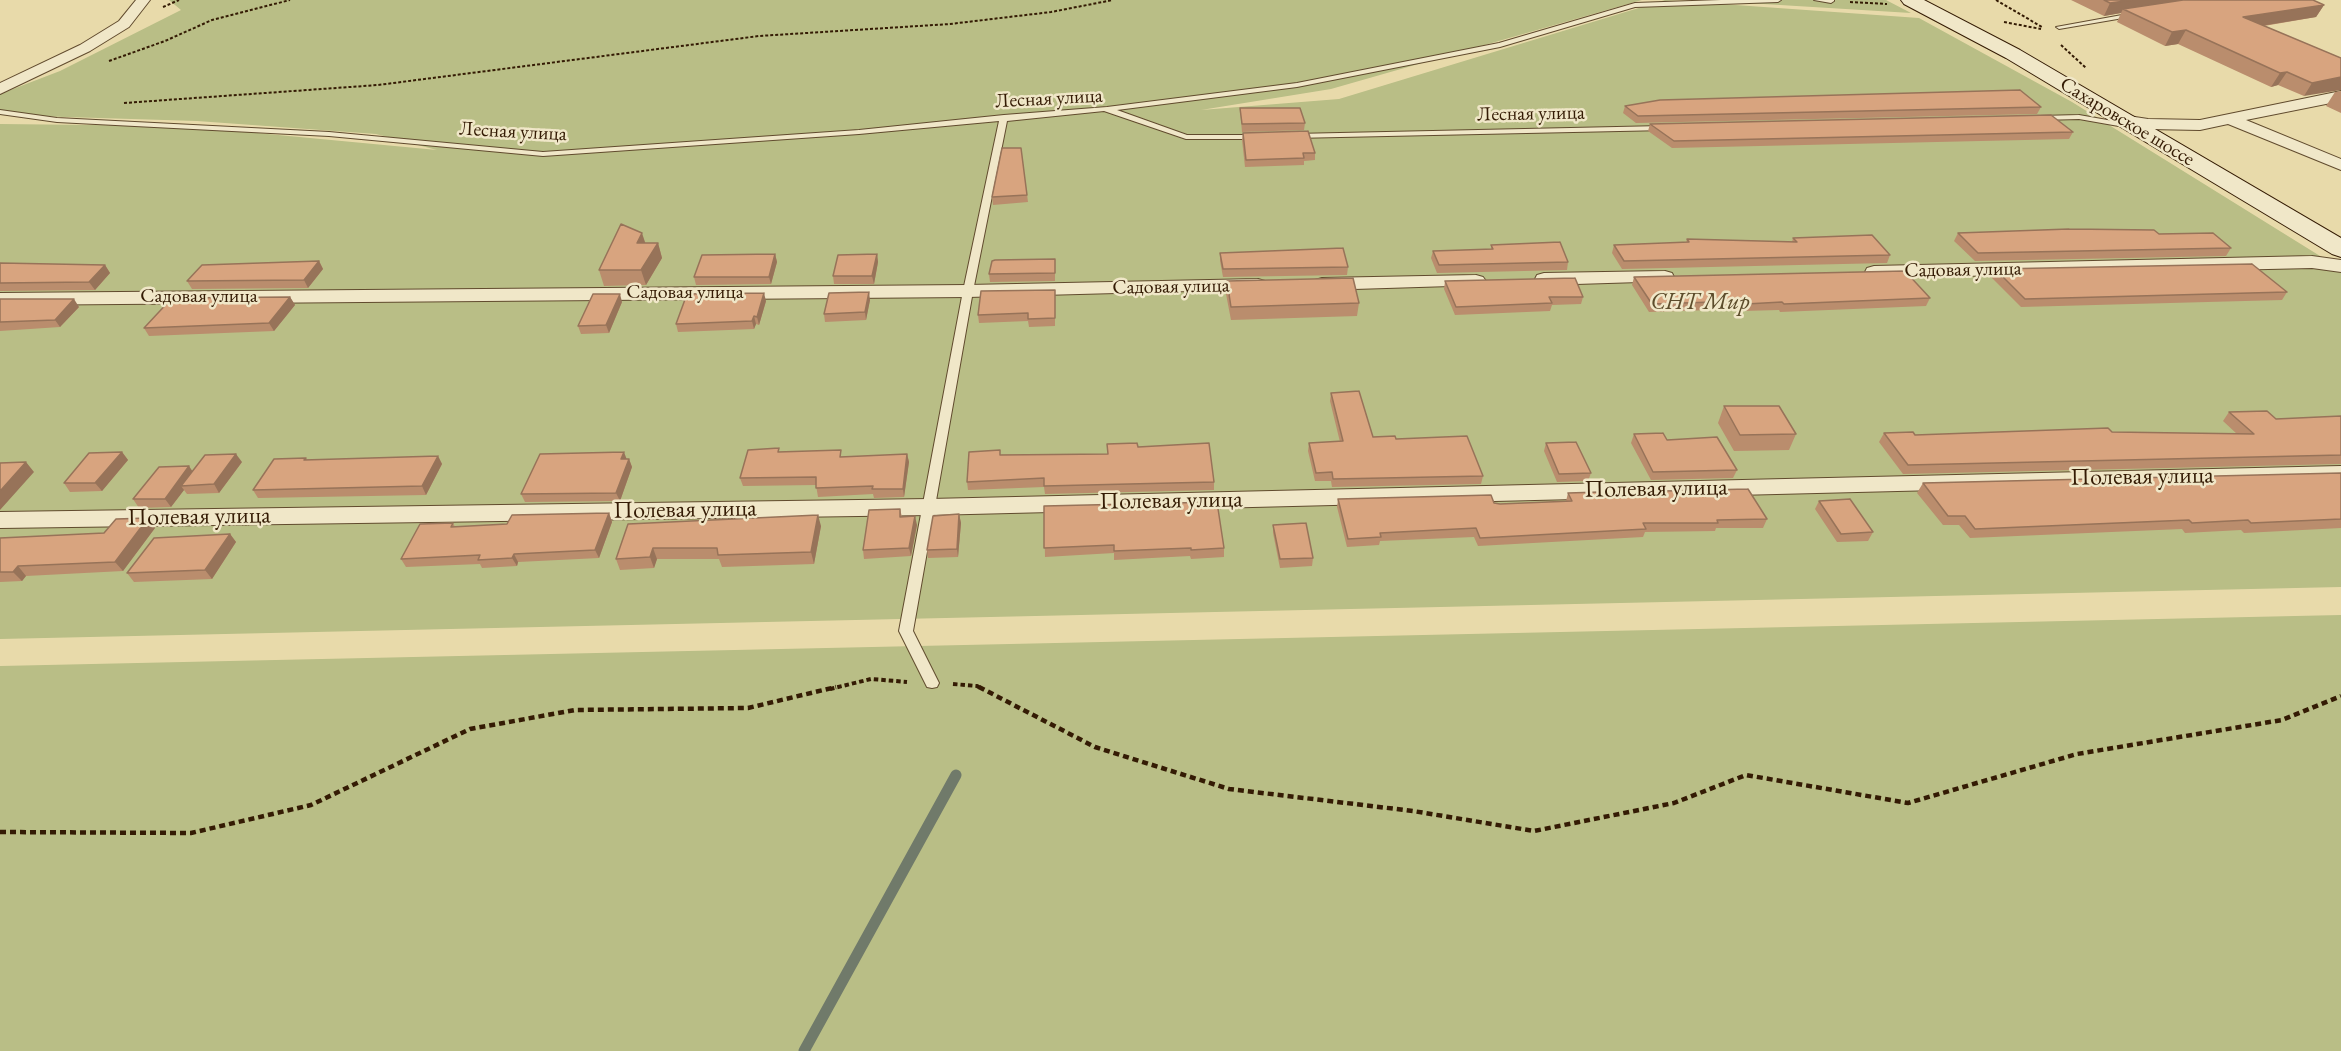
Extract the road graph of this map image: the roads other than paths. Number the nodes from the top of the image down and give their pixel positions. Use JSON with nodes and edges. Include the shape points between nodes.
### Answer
{"nodes":[{"id":1,"x":143,"y":0,"type":"edge"},
{"id":2,"x":1778,"y":0,"type":"edge"},
{"id":3,"x":1817,"y":0,"type":"edge"},
{"id":4,"x":1831,"y":1,"type":"edge"},
{"id":5,"x":1915,"y":3,"type":"edge"},
{"id":6,"x":2137,"y":15,"type":"edge"},
{"id":7,"x":2059,"y":27,"type":"dead end"},
{"id":8,"x":0,"y":89,"type":"edge"},
{"id":9,"x":2341,"y":96,"type":"edge"},
{"id":10,"x":1105,"y":109,"type":"junction"},
{"id":11,"x":0,"y":112,"type":"edge"},
{"id":12,"x":1004,"y":117,"type":"junction"},
{"id":13,"x":2032,"y":118,"type":"edge"},
{"id":14,"x":2229,"y":119,"type":"junction"},
{"id":15,"x":2128,"y":124,"type":"junction"},
{"id":16,"x":1676,"y":127,"type":"edge"},
{"id":17,"x":1284,"y":136,"type":"edge"},
{"id":18,"x":1272,"y":137,"type":"edge"},
{"id":19,"x":2341,"y":165,"type":"edge"},
{"id":20,"x":2341,"y":249,"type":"edge"},
{"id":21,"x":2341,"y":266,"type":"edge"},
{"id":22,"x":1861,"y":273,"type":"edge"},
{"id":23,"x":1683,"y":277,"type":"edge"},
{"id":24,"x":1492,"y":280,"type":"edge"},
{"id":25,"x":1528,"y":280,"type":"edge"},
{"id":26,"x":1302,"y":284,"type":"edge"},
{"id":27,"x":1278,"y":285,"type":"edge"},
{"id":28,"x":968,"y":291,"type":"junction"},
{"id":29,"x":0,"y":299,"type":"edge"},
{"id":30,"x":2341,"y":473,"type":"edge"},
{"id":31,"x":930,"y":507,"type":"junction"},
{"id":32,"x":0,"y":520,"type":"edge"},
{"id":33,"x":932,"y":683,"type":"road end"}],
"edges":[{"from":1,"to":8,"type":"street","via":[[124,24],[85,48]]},
{"from":2,"to":10,"type":"lane","via":[[1635,5],[1500,45],[1297,85]]},
{"from":3,"to":4,"type":"lane"},
{"from":5,"to":15,"type":"main road","name":"Сахаровское шоссе","via":[[2013,54]]},
{"from":6,"to":7,"type":"lane"},
{"from":9,"to":14,"type":"street"},
{"from":10,"to":12,"type":"lane","name":"Лесная улица"},
{"from":10,"to":18,"type":"lane","name":"Лесная улица","via":[[1186,137]]},
{"from":11,"to":12,"type":"lane","name":"Лесная улица","via":[[57,120],[329,134],[543,154],[859,132]]},
{"from":12,"to":28,"type":"lane"},
{"from":13,"to":15,"type":"lane","via":[[2079,117]]},
{"from":14,"to":15,"type":"street","via":[[2200,125]]},
{"from":14,"to":19,"type":"street"},
{"from":15,"to":20,"type":"main road","name":"Сахаровское шоссе"},
{"from":16,"to":17,"type":"lane","name":"Лесная улица"},
{"from":21,"to":22,"type":"street","name":"Садовая улица","via":[[2312,262]]},
{"from":23,"to":25,"type":"street"},
{"from":24,"to":26,"type":"street"},
{"from":27,"to":28,"type":"street","name":"Садовая улица"},
{"from":28,"to":29,"type":"street","name":"Садовая улица"},
{"from":28,"to":31,"type":"lane"},
{"from":30,"to":31,"type":"street","name":"Полевая улица"},
{"from":31,"to":32,"type":"street","name":"Полевая улица"},
{"from":31,"to":33,"type":"lane","via":[[906,631]]}]}
